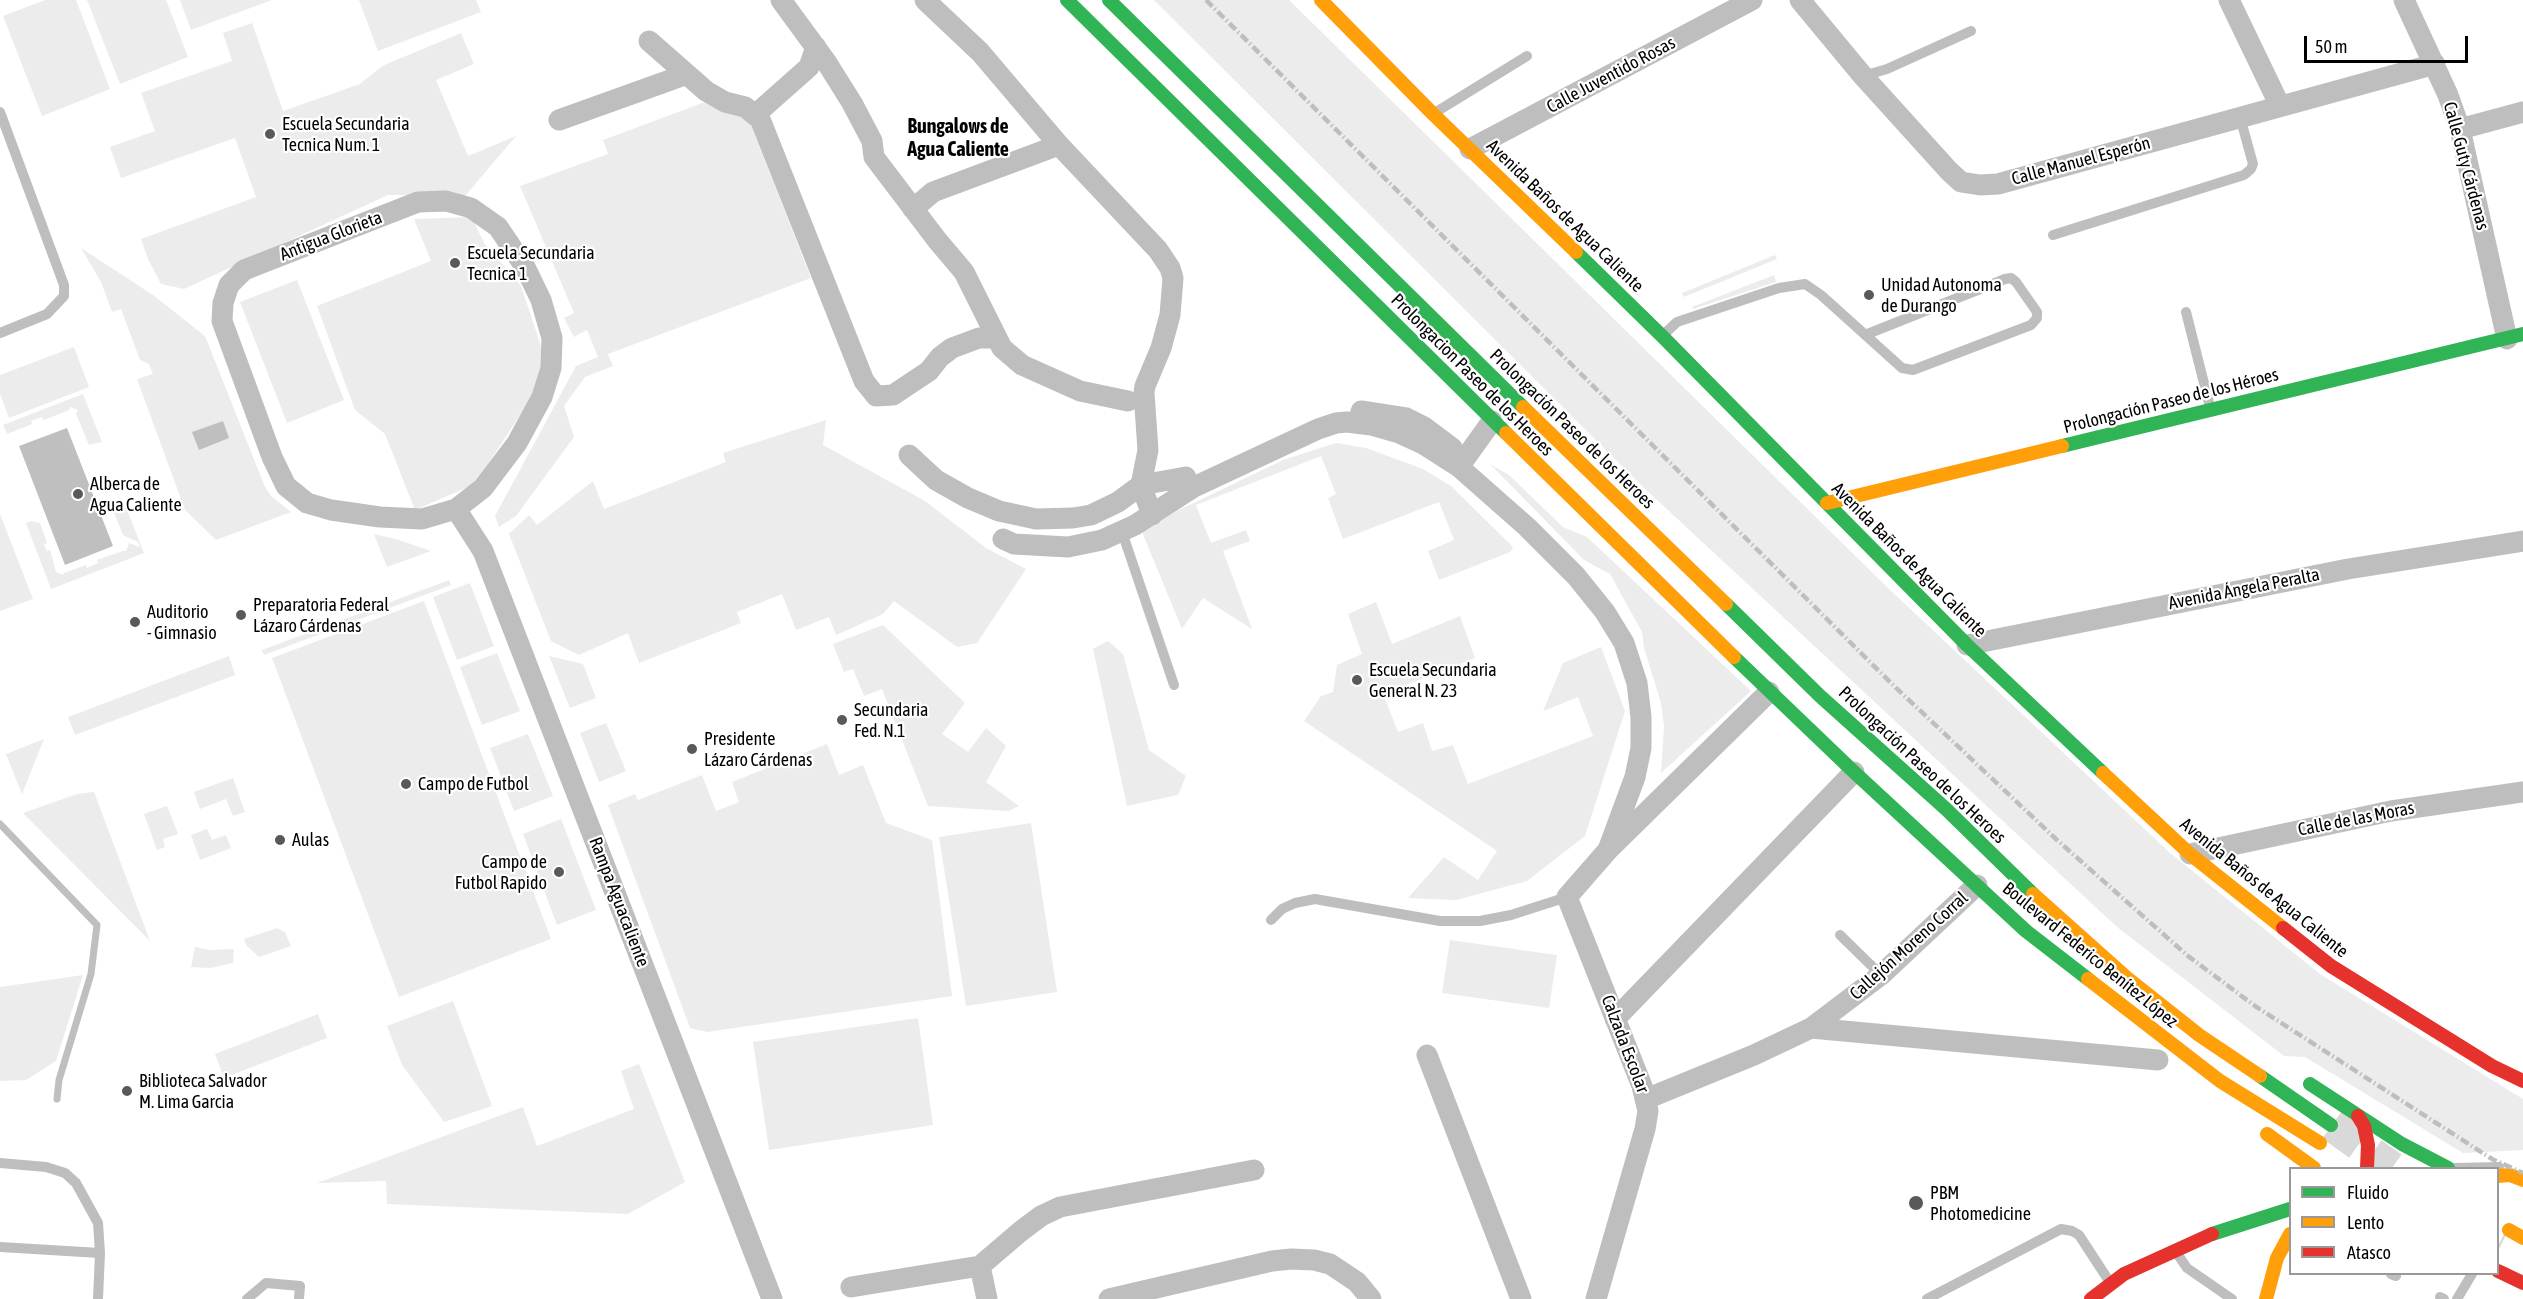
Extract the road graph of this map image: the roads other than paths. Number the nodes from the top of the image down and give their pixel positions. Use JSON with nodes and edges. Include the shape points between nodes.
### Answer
{"nodes":[{"id":1,"x":925,"y":0,"type":"edge"},
{"id":2,"x":1067,"y":0,"type":"edge"},
{"id":3,"x":1109,"y":0,"type":"edge"},
{"id":4,"x":1321,"y":0,"type":"edge"},
{"id":5,"x":1752,"y":0,"type":"edge"},
{"id":6,"x":1800,"y":0,"type":"edge"},
{"id":7,"x":2229,"y":0,"type":"edge"},
{"id":8,"x":2404,"y":0,"type":"edge"},
{"id":9,"x":789,"y":2,"type":"edge"},
{"id":10,"x":1971,"y":31,"type":"dead end"},
{"id":11,"x":649,"y":41,"type":"dead end"},
{"id":12,"x":1527,"y":56,"type":"dead end"},
{"id":13,"x":812,"y":57,"type":"junction"},
{"id":14,"x":2435,"y":64,"type":"junction"},
{"id":15,"x":687,"y":74,"type":"junction"},
{"id":16,"x":1863,"y":76,"type":"junction"},
{"id":17,"x":2280,"y":106,"type":"junction"},
{"id":18,"x":0,"y":112,"type":"edge"},
{"id":19,"x":2523,"y":112,"type":"edge"},
{"id":20,"x":756,"y":114,"type":"junction"},
{"id":21,"x":1433,"y":114,"type":"junction"},
{"id":22,"x":2241,"y":117,"type":"junction"},
{"id":23,"x":559,"y":120,"type":"dead end"},
{"id":24,"x":2460,"y":129,"type":"junction"},
{"id":25,"x":1059,"y":145,"type":"junction"},
{"id":26,"x":1470,"y":149,"type":"junction"},
{"id":27,"x":913,"y":209,"type":"junction"},
{"id":28,"x":2053,"y":235,"type":"dead end"},
{"id":29,"x":2186,"y":312,"type":"dead end"},
{"id":30,"x":0,"y":333,"type":"edge"},
{"id":31,"x":1865,"y":335,"type":"junction"},
{"id":32,"x":1662,"y":336,"type":"junction"},
{"id":33,"x":2515,"y":337,"type":"edge"},
{"id":34,"x":996,"y":338,"type":"junction"},
{"id":35,"x":1136,"y":397,"type":"junction"},
{"id":36,"x":2210,"y":410,"type":"junction"},
{"id":37,"x":1492,"y":421,"type":"junction"},
{"id":38,"x":909,"y":455,"type":"dead end"},
{"id":39,"x":1463,"y":462,"type":"junction"},
{"id":40,"x":1186,"y":477,"type":"junction"},
{"id":41,"x":1141,"y":485,"type":"junction"},
{"id":42,"x":1827,"y":503,"type":"junction"},
{"id":43,"x":456,"y":509,"type":"junction"},
{"id":44,"x":1150,"y":511,"type":"junction"},
{"id":45,"x":1122,"y":532,"type":"junction"},
{"id":46,"x":1003,"y":539,"type":"dead end"},
{"id":47,"x":2523,"y":541,"type":"edge"},
{"id":48,"x":1967,"y":645,"type":"junction"},
{"id":49,"x":1174,"y":685,"type":"dead end"},
{"id":50,"x":1769,"y":692,"type":"junction"},
{"id":51,"x":1854,"y":772,"type":"junction"},
{"id":52,"x":2523,"y":792,"type":"edge"},
{"id":53,"x":1608,"y":850,"type":"junction"},
{"id":54,"x":2190,"y":854,"type":"junction"},
{"id":55,"x":2015,"y":877,"type":"junction"},
{"id":56,"x":1977,"y":885,"type":"junction"},
{"id":57,"x":1567,"y":897,"type":"junction"},
{"id":58,"x":2068,"y":907,"type":"dead end"},
{"id":59,"x":1271,"y":920,"type":"dead end"},
{"id":60,"x":2026,"y":931,"type":"junction"},
{"id":61,"x":1840,"y":935,"type":"dead end"},
{"id":62,"x":1881,"y":975,"type":"junction"},
{"id":63,"x":2069,"y":982,"type":"dead end"},
{"id":64,"x":1615,"y":1019,"type":"junction"},
{"id":65,"x":1811,"y":1028,"type":"junction"},
{"id":66,"x":2140,"y":1045,"type":"dead end"},
{"id":67,"x":1427,"y":1055,"type":"dead end"},
{"id":68,"x":2163,"y":1063,"type":"joint"},
{"id":69,"x":2295,"y":1075,"type":"dead end"},
{"id":70,"x":2523,"y":1081,"type":"edge"},
{"id":71,"x":1646,"y":1099,"type":"junction"},
{"id":72,"x":2358,"y":1116,"type":"junction"},
{"id":73,"x":2254,"y":1125,"type":"dead end"},
{"id":74,"x":2332,"y":1125,"type":"tunnel mouth"},
{"id":75,"x":2320,"y":1143,"type":"dead end"},
{"id":76,"x":0,"y":1163,"type":"edge"},
{"id":77,"x":2516,"y":1166,"type":"dead end"},
{"id":78,"x":2313,"y":1167,"type":"edge"},
{"id":79,"x":2367,"y":1167,"type":"edge"},
{"id":80,"x":2446,"y":1167,"type":"edge"},
{"id":81,"x":2485,"y":1167,"type":"edge"},
{"id":82,"x":1254,"y":1170,"type":"dead end"},
{"id":83,"x":2499,"y":1176,"type":"edge"},
{"id":84,"x":2523,"y":1180,"type":"edge"},
{"id":85,"x":2499,"y":1186,"type":"edge"},
{"id":86,"x":2523,"y":1186,"type":"edge"},
{"id":87,"x":2289,"y":1209,"type":"edge"},
{"id":88,"x":2509,"y":1230,"type":"dead end"},
{"id":89,"x":2523,"y":1238,"type":"edge"},
{"id":90,"x":0,"y":1247,"type":"edge"},
{"id":91,"x":2175,"y":1250,"type":"junction"},
{"id":92,"x":2285,"y":1250,"type":"edge"},
{"id":93,"x":100,"y":1253,"type":"junction"},
{"id":94,"x":980,"y":1266,"type":"junction"},
{"id":95,"x":2499,"y":1271,"type":"edge"},
{"id":96,"x":2471,"y":1275,"type":"edge"},
{"id":97,"x":2111,"y":1283,"type":"junction"},
{"id":98,"x":2523,"y":1283,"type":"edge"},
{"id":99,"x":851,"y":1287,"type":"dead end"},
{"id":100,"x":1941,"y":1296,"type":"edge"},
{"id":101,"x":98,"y":1299,"type":"edge"},
{"id":102,"x":247,"y":1299,"type":"edge"},
{"id":103,"x":299,"y":1299,"type":"edge"},
{"id":104,"x":772,"y":1299,"type":"edge"},
{"id":105,"x":987,"y":1299,"type":"edge"},
{"id":106,"x":1109,"y":1299,"type":"edge"},
{"id":107,"x":1371,"y":1299,"type":"edge"},
{"id":108,"x":1521,"y":1299,"type":"edge"},
{"id":109,"x":1596,"y":1299,"type":"edge"},
{"id":110,"x":1927,"y":1299,"type":"edge"},
{"id":111,"x":2091,"y":1299,"type":"edge"},
{"id":112,"x":2232,"y":1299,"type":"edge"},
{"id":113,"x":2266,"y":1299,"type":"edge"},
{"id":114,"x":2457,"y":1299,"type":"edge"}],
"edges":[{"from":1,"to":25,"type":"street","via":[[980,52]]},
{"from":2,"to":37,"type":"main road","name":"Prolongacion Paseo de los Heroes"},
{"from":3,"to":55,"type":"main road","name":"Prolongación Paseo de los Heroes","via":[[1761,639]]},
{"from":4,"to":21,"type":"main road","name":"Avenida Baños de Agua Caliente"},
{"from":5,"to":26,"type":"street","name":"Calle Juventido Rosas"},
{"from":6,"to":16,"type":"street","name":"Calle Manuel Esperón"},
{"from":7,"to":17,"type":"street"},
{"from":8,"to":14,"type":"street","name":"Calle Guty Cárdenas"},
{"from":9,"to":13,"type":"street"},
{"from":10,"to":16,"type":"lane"},
{"from":11,"to":15,"type":"street"},
{"from":12,"to":21,"type":"lane"},
{"from":13,"to":20,"type":"street"},
{"from":13,"to":27,"type":"street","via":[[830,68],[872,141],[874,157]]},
{"from":14,"to":17,"type":"street","name":"Calle Manuel Esperón"},
{"from":14,"to":24,"type":"street","name":"Calle Guty Cárdenas"},
{"from":15,"to":20,"type":"street","via":[[706,91]]},
{"from":15,"to":23,"type":"street"},
{"from":16,"to":22,"type":"street","name":"Calle Manuel Esperón","via":[[1949,171],[1961,182],[1980,185],[1998,184]]},
{"from":17,"to":22,"type":"street","name":"Calle Manuel Esperón"},
{"from":18,"to":30,"type":"lane","via":[[64,285],[64,296],[47,314]]},
{"from":19,"to":24,"type":"street"},
{"from":20,"to":34,"type":"street","via":[[869,389],[876,396],[893,395],[929,371],[952,348],[979,338]]},
{"from":21,"to":26,"type":"main road","name":"Avenida Baños de Agua Caliente"},
{"from":22,"to":28,"type":"lane","via":[[2253,164],[2244,175]]},
{"from":24,"to":33,"type":"street","name":"Calle Guty Cárdenas"},
{"from":25,"to":27,"type":"street","via":[[933,192]]},
{"from":25,"to":35,"type":"street","via":[[1158,250],[1170,268],[1170,315],[1161,348],[1145,386]]},
{"from":26,"to":32,"type":"main road","name":"Avenida Baños de Agua Caliente"},
{"from":27,"to":34,"type":"street","via":[[964,272]]},
{"from":29,"to":36,"type":"lane"},
{"from":31,"to":31,"type":"lane","via":[[1902,368],[1912,370],[2031,325],[2037,312],[2011,278]]},
{"from":31,"to":32,"type":"lane","via":[[1813,288],[1798,283],[1677,322]]},
{"from":32,"to":42,"type":"main road","name":"Avenida Baños de Agua Caliente"},
{"from":33,"to":36,"type":"main road","name":"Prolongación Paseo de los Héroes"},
{"from":34,"to":35,"type":"street","via":[[1022,365],[1080,391]]},
{"from":35,"to":41,"type":"street","via":[[1145,420],[1148,450]]},
{"from":36,"to":42,"type":"main road","name":"Prolongación Paseo de los Héroes"},
{"from":37,"to":39,"type":"street"},
{"from":37,"to":50,"type":"main road","name":"Prolongacion Paseo de los Heroes"},
{"from":38,"to":41,"type":"street","via":[[936,480],[968,498],[1007,514],[1036,519],[1091,514],[1118,502]]},
{"from":39,"to":40,"type":"street","via":[[1424,427],[1406,418],[1339,410],[1304,420]]},
{"from":39,"to":44,"type":"street","via":[[1392,430],[1336,423]]},
{"from":39,"to":53,"type":"street","via":[[1576,576],[1624,643],[1637,683],[1641,748],[1635,777]]},
{"from":40,"to":41,"type":"street"},
{"from":40,"to":44,"type":"street"},
{"from":41,"to":44,"type":"street"},
{"from":42,"to":48,"type":"main road","name":"Avenida Baños de Agua Caliente"},
{"from":43,"to":43,"type":"street","name":"Antigua Glorieta","via":[[422,519],[380,517],[308,503],[286,486],[222,321],[229,285],[244,270],[418,202],[446,201],[471,208],[498,227],[541,300],[552,338],[551,368],[542,397],[517,443],[483,488]]},
{"from":43,"to":104,"type":"street","name":"Rampa Aguacaliente","via":[[483,551]]},
{"from":44,"to":45,"type":"street"},
{"from":45,"to":46,"type":"street","via":[[1068,547]]},
{"from":45,"to":49,"type":"lane"},
{"from":47,"to":48,"type":"street","name":"Avenida Ángela Peralta","via":[[2348,569]]},
{"from":48,"to":54,"type":"main road","name":"Avenida Baños de Agua Caliente"},
{"from":50,"to":51,"type":"main road","name":"Prolongacion Paseo de los Heroes"},
{"from":50,"to":53,"type":"street"},
{"from":51,"to":56,"type":"main road","name":"Boulevard Federico Benítez López"},
{"from":51,"to":64,"type":"street"},
{"from":52,"to":54,"type":"street","name":"Calle de las Moras","via":[[2391,811]]},
{"from":53,"to":57,"type":"street"},
{"from":54,"to":70,"type":"main road","name":"Avenida Baños de Agua Caliente","via":[[2331,966],[2492,1066]]},
{"from":55,"to":58,"type":"main road"},
{"from":55,"to":74,"type":"main road","name":"Boulevard Federico Benítez López","via":[[2127,978],[2190,1028]]},
{"from":56,"to":60,"type":"main road","name":"Boulevard Federico Benítez López"},
{"from":56,"to":62,"type":"street","name":"Callejón Moreno Corral"},
{"from":57,"to":59,"type":"lane","via":[[1480,921],[1440,921],[1315,899],[1282,909]]},
{"from":57,"to":64,"type":"street","name":"Calzada Escolar"},
{"from":60,"to":63,"type":"main road"},
{"from":60,"to":75,"type":"main road","name":"Boulevard Federico Benítez López","via":[[2220,1082]]},
{"from":61,"to":62,"type":"lane"},
{"from":62,"to":65,"type":"street","name":"Callejón Moreno Corral"},
{"from":64,"to":71,"type":"street","name":"Calzada Escolar"},
{"from":65,"to":68,"type":"street"},
{"from":65,"to":71,"type":"street","name":"Callejón Moreno Corral"},
{"from":66,"to":68,"type":"main road"},
{"from":67,"to":108,"type":"street"},
{"from":69,"to":72,"type":"main road"},
{"from":71,"to":109,"type":"street","name":"Calzada Escolar","via":[[1645,1129]]},
{"from":72,"to":79,"type":"main road","via":[[2367,1136]]},
{"from":72,"to":80,"type":"main road"},
{"from":73,"to":78,"type":"main road"},
{"from":76,"to":93,"type":"lane","via":[[46,1167],[65,1173],[76,1183],[98,1223]]},
{"from":77,"to":81,"type":"lane"},
{"from":82,"to":94,"type":"street","via":[[1060,1207],[1021,1231]]},
{"from":83,"to":84,"type":"main road"},
{"from":85,"to":86,"type":"main road"},
{"from":87,"to":91,"type":"main road","via":[[2205,1236]]},
{"from":88,"to":89,"type":"main road"},
{"from":90,"to":93,"type":"lane"},
{"from":91,"to":97,"type":"main road"},
{"from":91,"to":112,"type":"lane","via":[[2187,1268]]},
{"from":92,"to":113,"type":"main road"},
{"from":93,"to":101,"type":"lane"},
{"from":94,"to":99,"type":"street"},
{"from":94,"to":105,"type":"street"},
{"from":95,"to":98,"type":"main road"},
{"from":96,"to":114,"type":"lane"},
{"from":97,"to":100,"type":"lane","via":[[2079,1235],[2061,1229]]},
{"from":97,"to":111,"type":"main road"},
{"from":100,"to":110,"type":"lane"},
{"from":102,"to":103,"type":"lane","via":[[266,1283],[300,1286]]},
{"from":106,"to":107,"type":"street","via":[[1291,1259],[1330,1264],[1357,1282]]}]}
